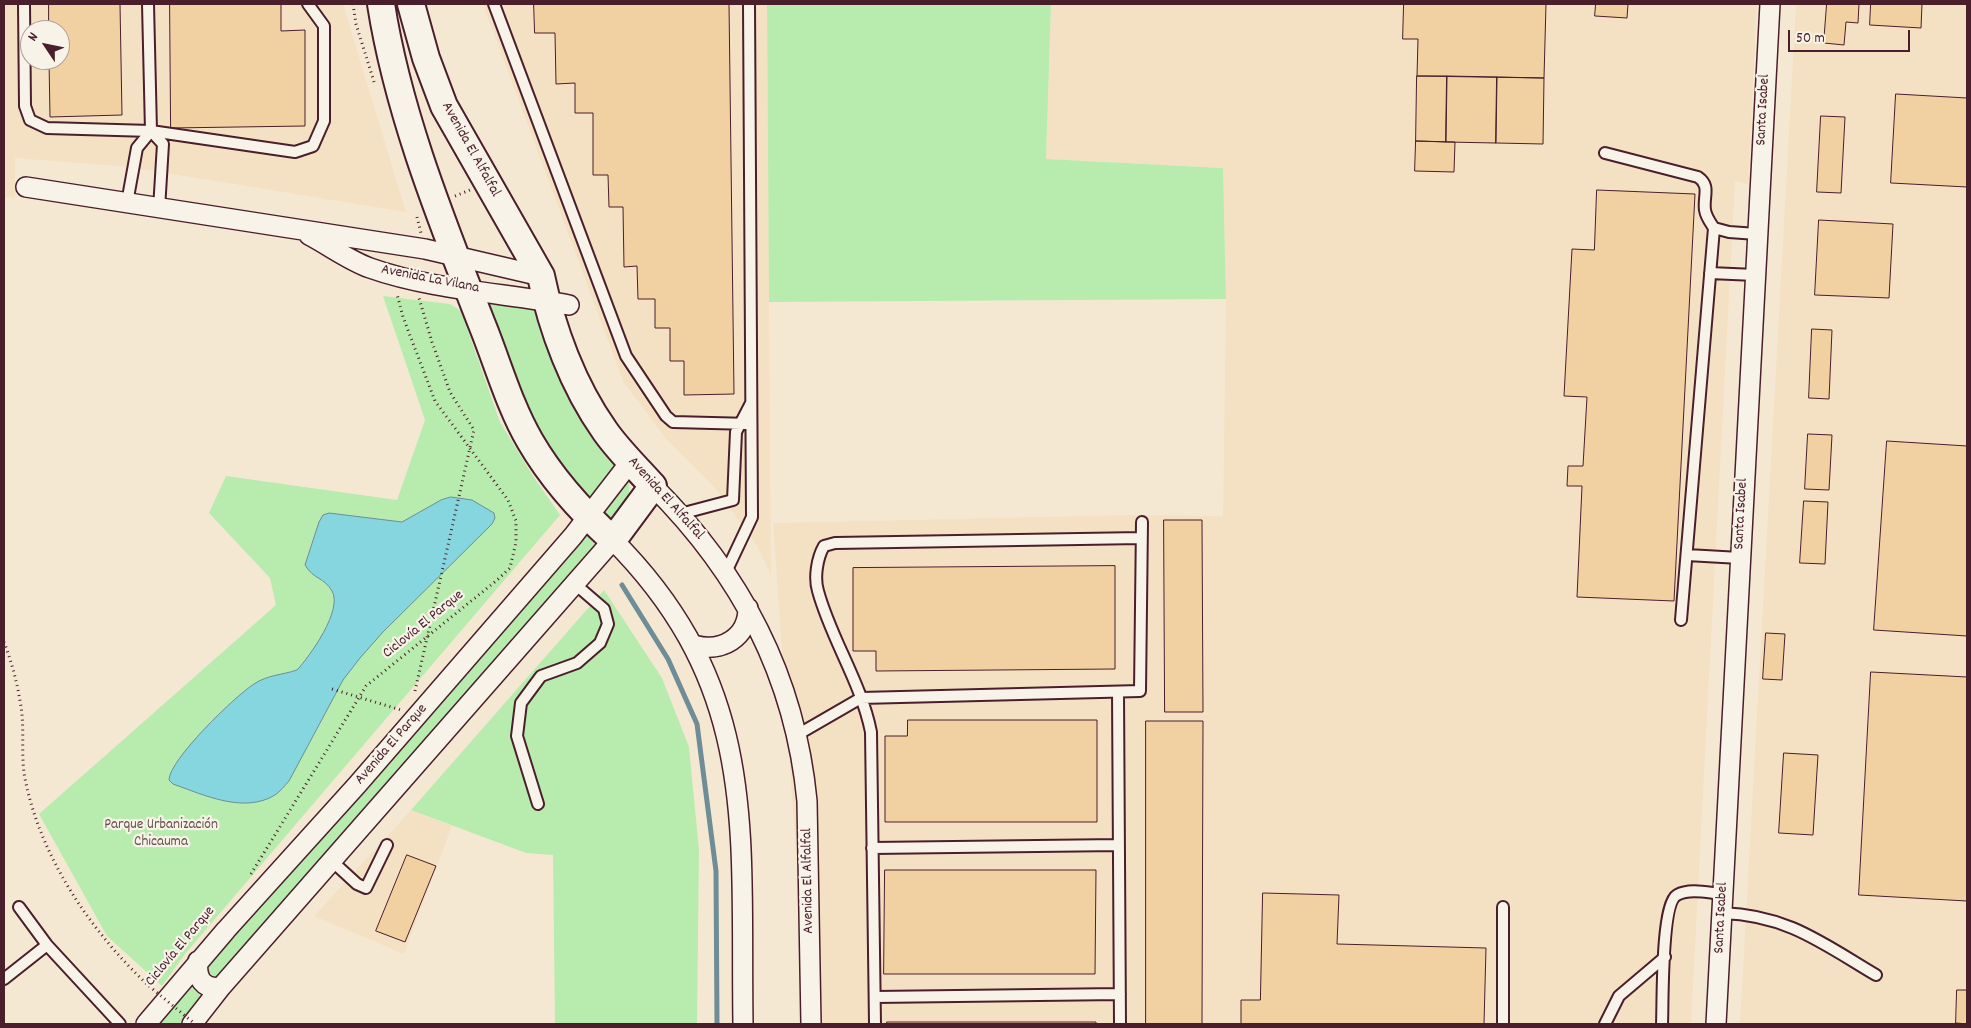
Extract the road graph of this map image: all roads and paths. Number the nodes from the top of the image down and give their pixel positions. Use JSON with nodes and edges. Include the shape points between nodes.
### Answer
{"nodes":[{"id":1,"x":24,"y":4,"type":"edge"},
{"id":2,"x":148,"y":4,"type":"edge"},
{"id":3,"x":308,"y":4,"type":"edge"},
{"id":4,"x":381,"y":4,"type":"edge"},
{"id":5,"x":411,"y":4,"type":"edge"},
{"id":6,"x":494,"y":4,"type":"edge"},
{"id":7,"x":749,"y":4,"type":"edge"},
{"id":8,"x":1770,"y":4,"type":"edge"},
{"id":9,"x":151,"y":131,"type":"junction"},
{"id":10,"x":1605,"y":153,"type":"dead end"},
{"id":11,"x":488,"y":183,"type":"junction"},
{"id":12,"x":26,"y":187,"type":"dead end"},
{"id":13,"x":437,"y":203,"type":"junction"},
{"id":14,"x":126,"y":204,"type":"junction"},
{"id":15,"x":159,"y":208,"type":"junction"},
{"id":16,"x":1714,"y":228,"type":"junction"},
{"id":17,"x":299,"y":230,"type":"junction"},
{"id":18,"x":1757,"y":234,"type":"junction"},
{"id":19,"x":457,"y":257,"type":"junction"},
{"id":20,"x":1710,"y":273,"type":"junction"},
{"id":21,"x":392,"y":274,"type":"junction"},
{"id":22,"x":1755,"y":275,"type":"junction"},
{"id":23,"x":541,"y":276,"type":"junction"},
{"id":24,"x":414,"y":280,"type":"junction"},
{"id":25,"x":468,"y":289,"type":"junction"},
{"id":26,"x":558,"y":303,"type":"junction"},
{"id":27,"x":751,"y":402,"type":"junction"},
{"id":28,"x":740,"y":424,"type":"junction"},
{"id":29,"x":751,"y":424,"type":"junction"},
{"id":30,"x":468,"y":448,"type":"junction"},
{"id":31,"x":631,"y":461,"type":"junction"},
{"id":32,"x":653,"y":486,"type":"junction"},
{"id":33,"x":680,"y":514,"type":"junction"},
{"id":34,"x":588,"y":517,"type":"junction"},
{"id":35,"x":1142,"y":522,"type":"dead end"},
{"id":36,"x":1141,"y":538,"type":"junction"},
{"id":37,"x":613,"y":540,"type":"junction"},
{"id":38,"x":1687,"y":555,"type":"junction"},
{"id":39,"x":1740,"y":558,"type":"junction"},
{"id":40,"x":726,"y":572,"type":"junction"},
{"id":41,"x":575,"y":584,"type":"junction"},
{"id":42,"x":748,"y":608,"type":"junction"},
{"id":43,"x":1681,"y":620,"type":"dead end"},
{"id":44,"x":426,"y":637,"type":"junction"},
{"id":45,"x":4,"y":642,"type":"edge"},
{"id":46,"x":694,"y":645,"type":"junction"},
{"id":47,"x":332,"y":689,"type":"dead end"},
{"id":48,"x":1118,"y":692,"type":"junction"},
{"id":49,"x":415,"y":694,"type":"dead end"},
{"id":50,"x":359,"y":697,"type":"junction"},
{"id":51,"x":860,"y":698,"type":"junction"},
{"id":52,"x":406,"y":712,"type":"dead end"},
{"id":53,"x":797,"y":735,"type":"junction"},
{"id":54,"x":380,"y":759,"type":"junction"},
{"id":55,"x":405,"y":780,"type":"junction"},
{"id":56,"x":538,"y":804,"type":"dead end"},
{"id":57,"x":386,"y":845,"type":"dead end"},
{"id":58,"x":1119,"y":845,"type":"junction"},
{"id":59,"x":872,"y":848,"type":"junction"},
{"id":60,"x":333,"y":862,"type":"junction"},
{"id":61,"x":246,"y":883,"type":"dead end"},
{"id":62,"x":1723,"y":894,"type":"junction"},
{"id":63,"x":19,"y":907,"type":"dead end"},
{"id":64,"x":1504,"y":907,"type":"dead end"},
{"id":65,"x":1722,"y":912,"type":"junction"},
{"id":66,"x":47,"y":945,"type":"junction"},
{"id":67,"x":1665,"y":957,"type":"junction"},
{"id":68,"x":198,"y":962,"type":"junction"},
{"id":69,"x":1876,"y":975,"type":"dead end"},
{"id":70,"x":4,"y":979,"type":"edge"},
{"id":71,"x":162,"y":986,"type":"dead end"},
{"id":72,"x":221,"y":987,"type":"junction"},
{"id":73,"x":1120,"y":994,"type":"junction"},
{"id":74,"x":875,"y":997,"type":"junction"},
{"id":75,"x":152,"y":998,"type":"dead end"},
{"id":76,"x":120,"y":1024,"type":"edge"},
{"id":77,"x":146,"y":1024,"type":"edge"},
{"id":78,"x":193,"y":1024,"type":"edge"},
{"id":79,"x":743,"y":1024,"type":"edge"},
{"id":80,"x":811,"y":1024,"type":"edge"},
{"id":81,"x":875,"y":1024,"type":"edge"},
{"id":82,"x":1120,"y":1024,"type":"edge"},
{"id":83,"x":1503,"y":1024,"type":"edge"},
{"id":84,"x":1605,"y":1024,"type":"edge"},
{"id":85,"x":1662,"y":1024,"type":"edge"},
{"id":86,"x":1716,"y":1024,"type":"edge"}],
"edges":[{"from":1,"to":9,"type":"lane","via":[[25,106],[30,120],[47,128]]},
{"from":2,"to":9,"type":"lane"},
{"from":3,"to":9,"type":"lane","via":[[324,26],[324,121],[312,146],[295,152]]},
{"from":4,"to":13,"type":"street","via":[[402,97]]},
{"from":5,"to":11,"type":"street","name":"Avenida El Alfalfal","via":[[444,106]]},
{"from":6,"to":28,"type":"lane","via":[[626,356],[673,422]]},
{"from":7,"to":27,"type":"lane"},
{"from":8,"to":18,"type":"street","name":"Santa Isabel"},
{"from":9,"to":14,"type":"lane","via":[[137,148]]},
{"from":9,"to":15,"type":"lane","via":[[163,144]]},
{"from":10,"to":16,"type":"lane","via":[[1704,181],[1705,210]]},
{"from":11,"to":13,"type":"path"},
{"from":11,"to":23,"type":"street","name":"Avenida El Alfalfal"},
{"from":12,"to":14,"type":"street","name":"Avenida La Vilana"},
{"from":13,"to":19,"type":"street"},
{"from":14,"to":15,"type":"street","name":"Avenida La Vilana"},
{"from":15,"to":17,"type":"street","name":"Avenida La Vilana"},
{"from":16,"to":18,"type":"lane"},
{"from":16,"to":20,"type":"lane"},
{"from":17,"to":19,"type":"street","name":"Avenida La Vilana"},
{"from":17,"to":21,"type":"street","name":"Avenida La Vilana","via":[[356,262]]},
{"from":18,"to":22,"type":"street","name":"Santa Isabel"},
{"from":19,"to":23,"type":"street","name":"Avenida La Vilana"},
{"from":19,"to":25,"type":"street"},
{"from":20,"to":22,"type":"lane"},
{"from":20,"to":38,"type":"lane"},
{"from":21,"to":24,"type":"street","name":"Avenida La Vilana"},
{"from":21,"to":30,"type":"path","name":"Ciclovía El Parque","via":[[403,317],[435,401]]},
{"from":22,"to":39,"type":"street","name":"Santa Isabel"},
{"from":23,"to":26,"type":"street","name":"Avenida El Alfalfal"},
{"from":24,"to":25,"type":"street","name":"Avenida La Vilana"},
{"from":24,"to":30,"type":"path","via":[[450,392],[474,430]]},
{"from":25,"to":26,"type":"street","name":"Avenida La Vilana"},
{"from":25,"to":34,"type":"street","via":[[530,441],[553,476]]},
{"from":26,"to":31,"type":"street","name":"Avenida El Alfalfal","via":[[567,358],[591,410],[615,445]]},
{"from":27,"to":28,"type":"lane"},
{"from":27,"to":29,"type":"lane"},
{"from":28,"to":29,"type":"lane"},
{"from":28,"to":33,"type":"lane","via":[[736,432],[732,500]]},
{"from":29,"to":40,"type":"lane","via":[[752,517]]},
{"from":30,"to":44,"type":"path"},
{"from":30,"to":44,"type":"path","name":"Ciclovía El Parque","via":[[508,500],[516,520],[516,542],[510,568]]},
{"from":31,"to":32,"type":"street","name":"Avenida El Alfalfal"},
{"from":31,"to":34,"type":"street","name":"Avenida El Parque"},
{"from":32,"to":33,"type":"street","name":"Avenida El Alfalfal"},
{"from":32,"to":37,"type":"street"},
{"from":33,"to":40,"type":"street","name":"Avenida El Alfalfal"},
{"from":34,"to":37,"type":"street"},
{"from":34,"to":54,"type":"street","name":"Avenida El Parque"},
{"from":35,"to":36,"type":"lane"},
{"from":36,"to":48,"type":"lane","via":[[1140,691]]},
{"from":36,"to":51,"type":"lane","via":[[835,543],[824,546],[818,556],[818,590]]},
{"from":37,"to":41,"type":"street"},
{"from":37,"to":46,"type":"street","via":[[649,577]]},
{"from":38,"to":39,"type":"lane"},
{"from":38,"to":43,"type":"lane"},
{"from":39,"to":62,"type":"street","name":"Santa Isabel"},
{"from":40,"to":42,"type":"street","name":"Avenida El Alfalfal"},
{"from":41,"to":55,"type":"street"},
{"from":41,"to":56,"type":"lane","via":[[604,609],[608,624],[600,643],[577,663],[541,676],[521,703],[517,736]]},
{"from":42,"to":46,"type":"street","via":[[743,629],[726,645],[710,648]]},
{"from":42,"to":53,"type":"street","name":"Avenida El Alfalfal","via":[[776,667]]},
{"from":44,"to":49,"type":"path"},
{"from":44,"to":50,"type":"path","name":"Ciclovía El Parque","via":[[366,686]]},
{"from":45,"to":78,"type":"path","bridge":true,"via":[[20,702],[24,773],[50,851],[95,928],[110,947]]},
{"from":46,"to":79,"type":"street","via":[[720,708],[737,782]]},
{"from":47,"to":50,"type":"path"},
{"from":48,"to":51,"type":"lane"},
{"from":48,"to":58,"type":"lane"},
{"from":50,"to":52,"type":"path"},
{"from":50,"to":61,"type":"path","name":"Ciclovía El Parque"},
{"from":51,"to":53,"type":"lane"},
{"from":51,"to":59,"type":"lane","via":[[868,719],[872,745]]},
{"from":53,"to":80,"type":"street","name":"Avenida El Alfalfal","via":[[807,801]]},
{"from":54,"to":55,"type":"street","via":[[397,763]]},
{"from":54,"to":68,"type":"street","name":"Avenida El Parque"},
{"from":55,"to":60,"type":"street"},
{"from":57,"to":60,"type":"lane","via":[[366,888]]},
{"from":58,"to":59,"type":"lane"},
{"from":58,"to":73,"type":"lane"},
{"from":59,"to":74,"type":"lane"},
{"from":60,"to":72,"type":"street"},
{"from":62,"to":65,"type":"street","name":"Santa Isabel"},
{"from":62,"to":67,"type":"lane","via":[[1694,891],[1677,895],[1671,901]]},
{"from":63,"to":66,"type":"lane"},
{"from":64,"to":83,"type":"lane"},
{"from":65,"to":69,"type":"lane","via":[[1747,913],[1792,926]]},
{"from":65,"to":86,"type":"street","name":"Santa Isabel"},
{"from":66,"to":70,"type":"lane"},
{"from":66,"to":76,"type":"lane"},
{"from":67,"to":84,"type":"lane","via":[[1619,996]]},
{"from":67,"to":85,"type":"lane"},
{"from":68,"to":72,"type":"street","via":[[201,981],[210,988]]},
{"from":68,"to":77,"type":"street","name":"Avenida El Parque"},
{"from":71,"to":75,"type":"path","name":"Ciclovía El Parque"},
{"from":72,"to":78,"type":"street"},
{"from":73,"to":74,"type":"lane"},
{"from":73,"to":82,"type":"lane"},
{"from":74,"to":81,"type":"lane"}]}
